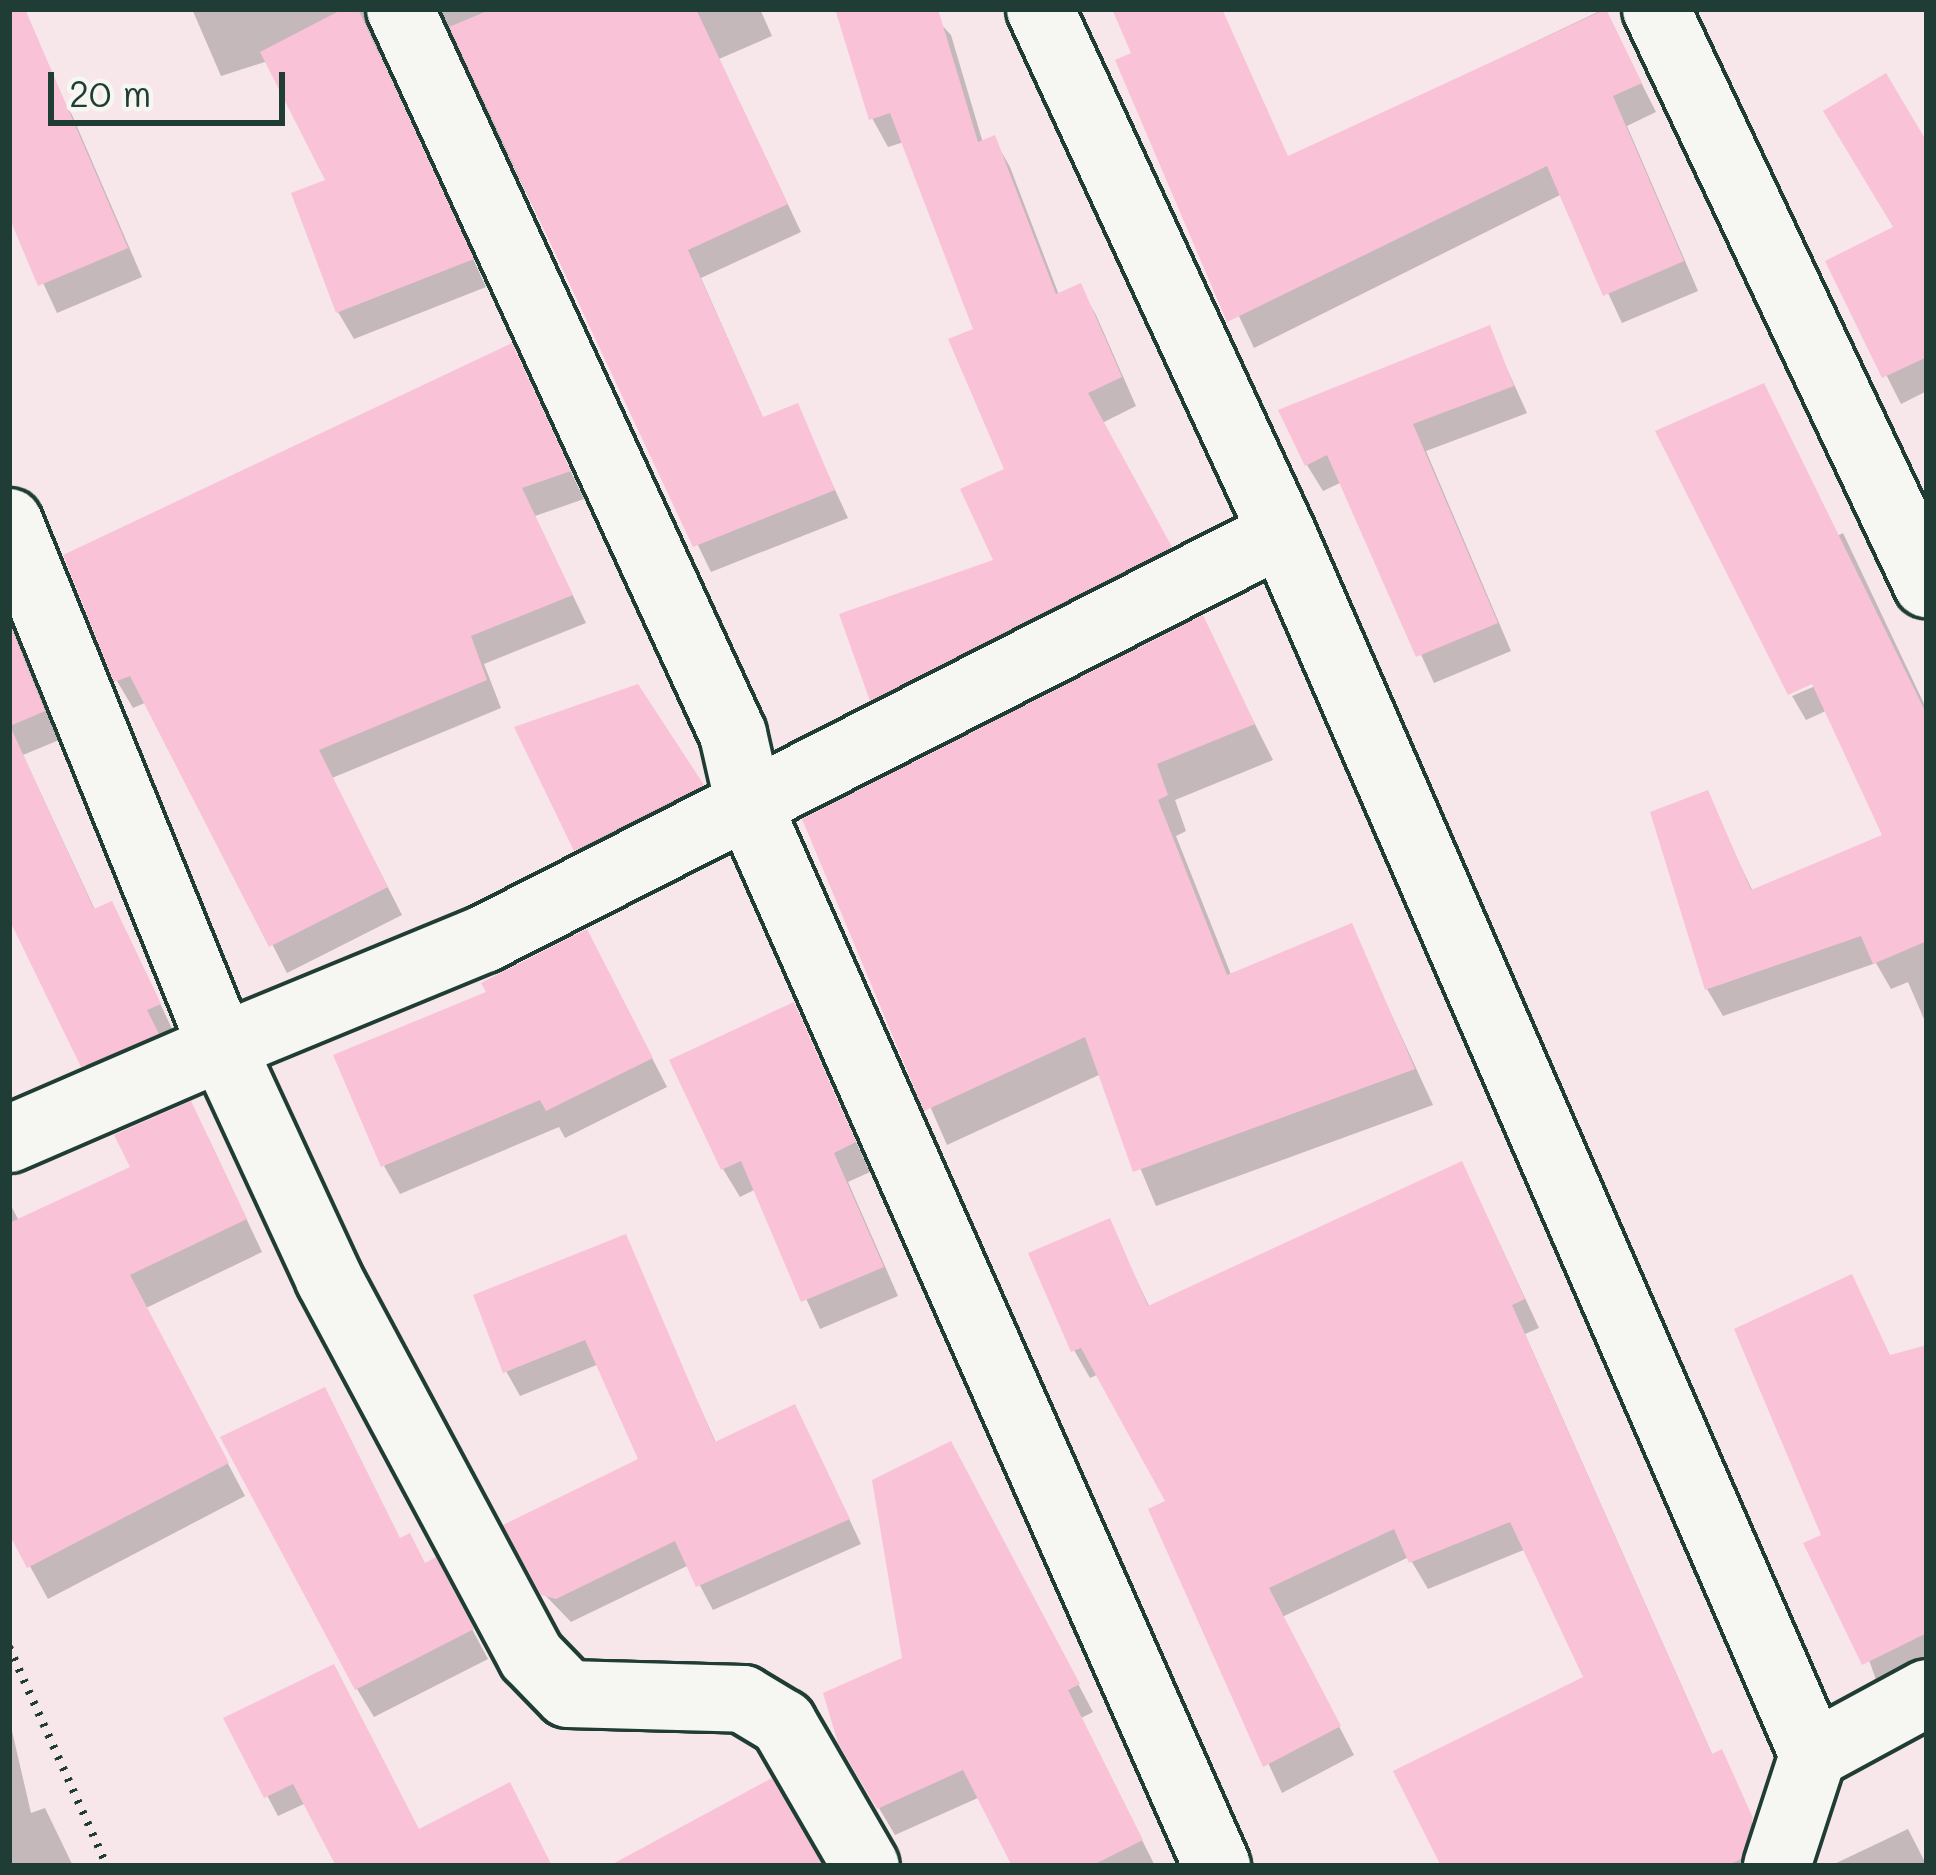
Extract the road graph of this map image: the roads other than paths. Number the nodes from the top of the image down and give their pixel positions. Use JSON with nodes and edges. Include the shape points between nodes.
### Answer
{"nodes":[{"id":1,"x":400,"y":9,"type":"edge"},
{"id":2,"x":1040,"y":9,"type":"edge"},
{"id":3,"x":1656,"y":9,"type":"edge"},
{"id":4,"x":9,"y":522,"type":"edge"},
{"id":5,"x":1282,"y":533,"type":"junction"},
{"id":6,"x":1927,"y":584,"type":"edge"},
{"id":7,"x":750,"y":809,"type":"junction"},
{"id":8,"x":222,"y":1047,"type":"junction"},
{"id":9,"x":9,"y":1139,"type":"edge"},
{"id":10,"x":1927,"y":1693,"type":"edge"},
{"id":11,"x":1813,"y":1755,"type":"junction"},
{"id":12,"x":866,"y":1866,"type":"edge"},
{"id":13,"x":1216,"y":1866,"type":"edge"},
{"id":14,"x":1778,"y":1866,"type":"edge"}],
"edges":[{"from":1,"to":7,"type":"street","via":[[734,734]]},
{"from":2,"to":5,"type":"street"},
{"from":3,"to":6,"type":"street"},
{"from":4,"to":8,"type":"street"},
{"from":5,"to":7,"type":"street"},
{"from":5,"to":11,"type":"street"},
{"from":7,"to":8,"type":"street","via":[[484,939]]},
{"from":7,"to":13,"type":"street"},
{"from":8,"to":9,"type":"street"},
{"from":8,"to":12,"type":"street","via":[[329,1279],[531,1656],[568,1694],[743,1699],[784,1723]]},
{"from":10,"to":11,"type":"street"},
{"from":11,"to":14,"type":"street"}]}
